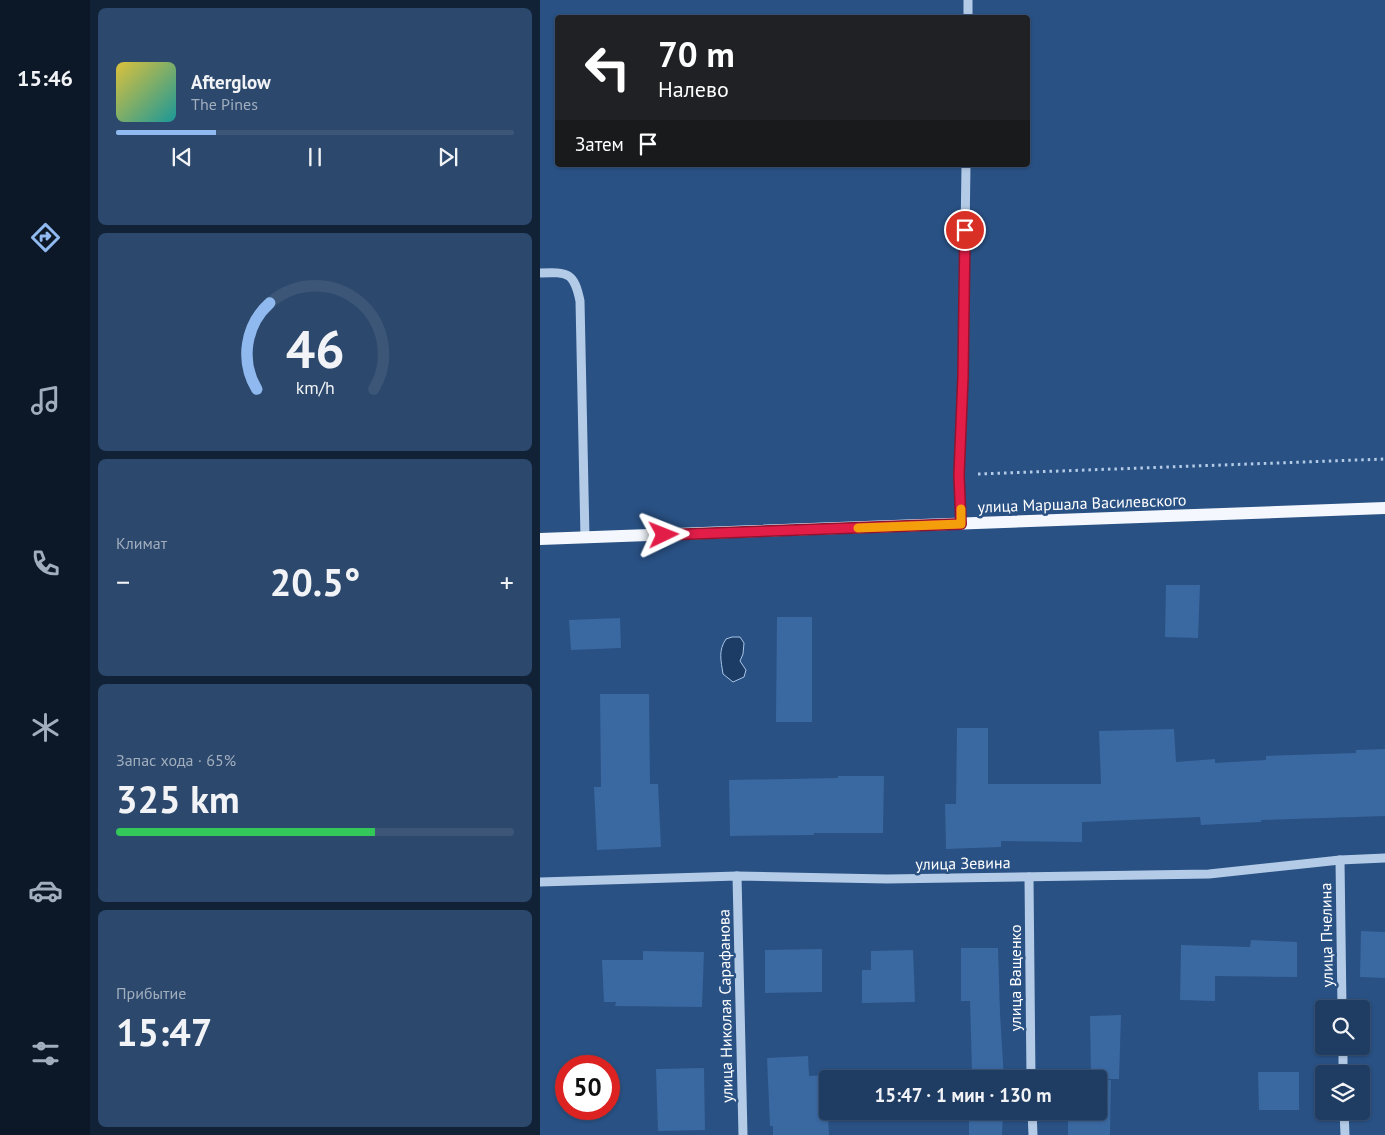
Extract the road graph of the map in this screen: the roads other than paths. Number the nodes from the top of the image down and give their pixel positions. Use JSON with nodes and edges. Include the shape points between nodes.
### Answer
{"nodes":[{"id":1,"x":968,"y":0,"type":"edge"},
{"id":2,"x":968,"y":15,"type":"edge"},
{"id":3,"x":966,"y":167,"type":"edge"},
{"id":4,"x":540,"y":273,"type":"edge"},
{"id":5,"x":1385,"y":508,"type":"edge"},
{"id":6,"x":961,"y":524,"type":"junction"},
{"id":7,"x":585,"y":538,"type":"junction"},
{"id":8,"x":540,"y":539,"type":"edge"},
{"id":9,"x":1385,"y":858,"type":"edge"},
{"id":10,"x":1340,"y":860,"type":"junction"},
{"id":11,"x":737,"y":876,"type":"junction"},
{"id":12,"x":1029,"y":877,"type":"junction"},
{"id":13,"x":540,"y":882,"type":"edge"},
{"id":14,"x":1342,"y":1000,"type":"edge"},
{"id":15,"x":1031,"y":1070,"type":"edge"},
{"id":16,"x":1032,"y":1120,"type":"edge"},
{"id":17,"x":1344,"y":1120,"type":"edge"},
{"id":18,"x":743,"y":1135,"type":"edge"},
{"id":19,"x":1033,"y":1135,"type":"edge"},
{"id":20,"x":1344,"y":1135,"type":"edge"}],
"edges":[{"from":1,"to":2,"type":"street"},
{"from":3,"to":6,"type":"street","via":[[959,475]]},
{"from":4,"to":7,"type":"street","via":[[563,272],[572,278],[580,302]]},
{"from":5,"to":6,"type":"main road","name":"улица Маршала Василевского"},
{"from":6,"to":7,"type":"main road","name":"улица Маршала Василевского"},
{"from":7,"to":8,"type":"main road","name":"улица Маршала Василевского"},
{"from":9,"to":10,"type":"street","name":"улица Зевина"},
{"from":10,"to":12,"type":"street","name":"улица Зевина","via":[[1209,874]]},
{"from":10,"to":14,"type":"street","name":"улица Пчелина"},
{"from":11,"to":12,"type":"street","name":"улица Зевина"},
{"from":11,"to":13,"type":"street","name":"улица Зевина"},
{"from":11,"to":18,"type":"street","name":"улица Николая Сарафанова"},
{"from":12,"to":15,"type":"street","name":"улица Ващенко"},
{"from":16,"to":19,"type":"street"},
{"from":17,"to":20,"type":"street"}]}
